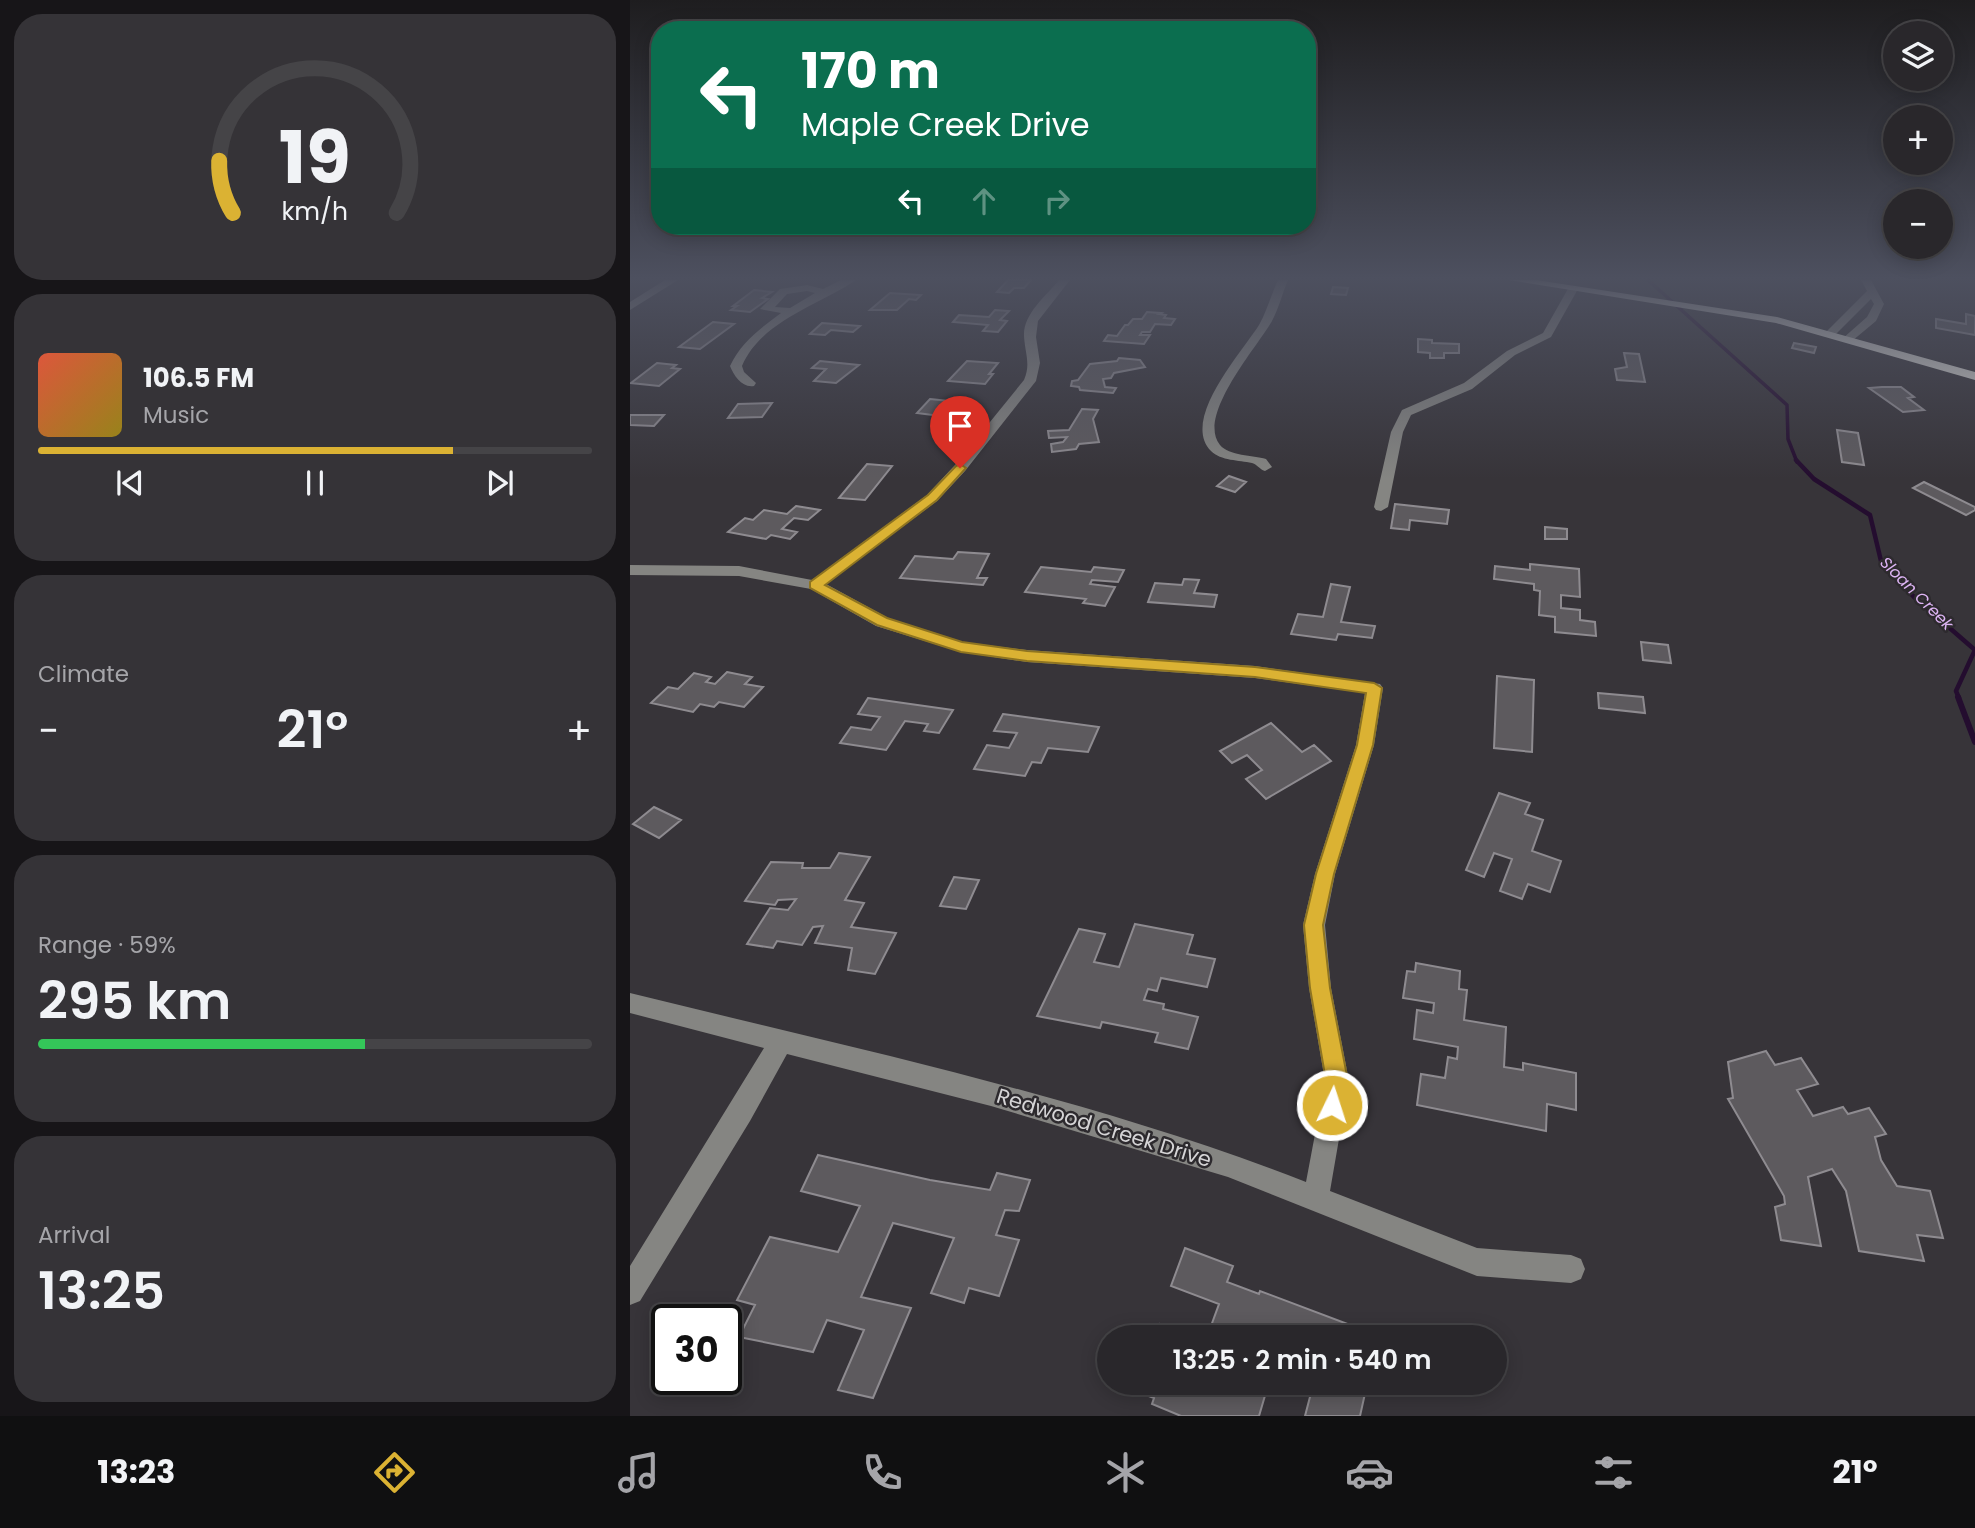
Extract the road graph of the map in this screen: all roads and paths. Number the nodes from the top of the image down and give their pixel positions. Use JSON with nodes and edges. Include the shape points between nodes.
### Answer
{"nodes":[{"id":1,"x":752,"y":346,"type":"edge"},
{"id":2,"x":1033,"y":346,"type":"edge"},
{"id":3,"x":1249,"y":346,"type":"edge"},
{"id":4,"x":1524,"y":346,"type":"edge"},
{"id":5,"x":1872,"y":346,"type":"edge"},
{"id":6,"x":1975,"y":376,"type":"edge"},
{"id":7,"x":750,"y":383,"type":"dead end"},
{"id":8,"x":1265,"y":467,"type":"dead end"},
{"id":9,"x":1381,"y":507,"type":"dead end"},
{"id":10,"x":630,"y":570,"type":"edge"},
{"id":11,"x":815,"y":585,"type":"junction"},
{"id":12,"x":630,"y":1003,"type":"edge"},
{"id":13,"x":780,"y":1043,"type":"junction"},
{"id":14,"x":1316,"y":1199,"type":"junction"},
{"id":15,"x":1571,"y":1269,"type":"dead end"},
{"id":16,"x":630,"y":1291,"type":"edge"}],
"edges":[{"from":1,"to":7,"type":"street","via":[[738,358],[737,370]]},
{"from":2,"to":11,"type":"street","via":[[1037,365],[1030,381],[960,468],[932,498]]},
{"from":3,"to":8,"type":"street","via":[[1218,397],[1208,420],[1208,438],[1219,452],[1261,462]]},
{"from":4,"to":9,"type":"street","via":[[1468,386],[1406,413],[1396,432]]},
{"from":5,"to":6,"type":"main road"},
{"from":10,"to":11,"type":"street","via":[[739,571]]},
{"from":11,"to":14,"type":"street","via":[[882,622],[961,647],[1255,672],[1374,688],[1365,745],[1314,925],[1337,1081]]},
{"from":12,"to":13,"type":"street","name":"Redwood Creek Drive"},
{"from":13,"to":14,"type":"street","name":"Redwood Creek Drive","via":[[991,1094],[1228,1164]]},
{"from":13,"to":16,"type":"street"},
{"from":14,"to":15,"type":"street","name":"Redwood Creek Drive","via":[[1477,1262]]}]}
